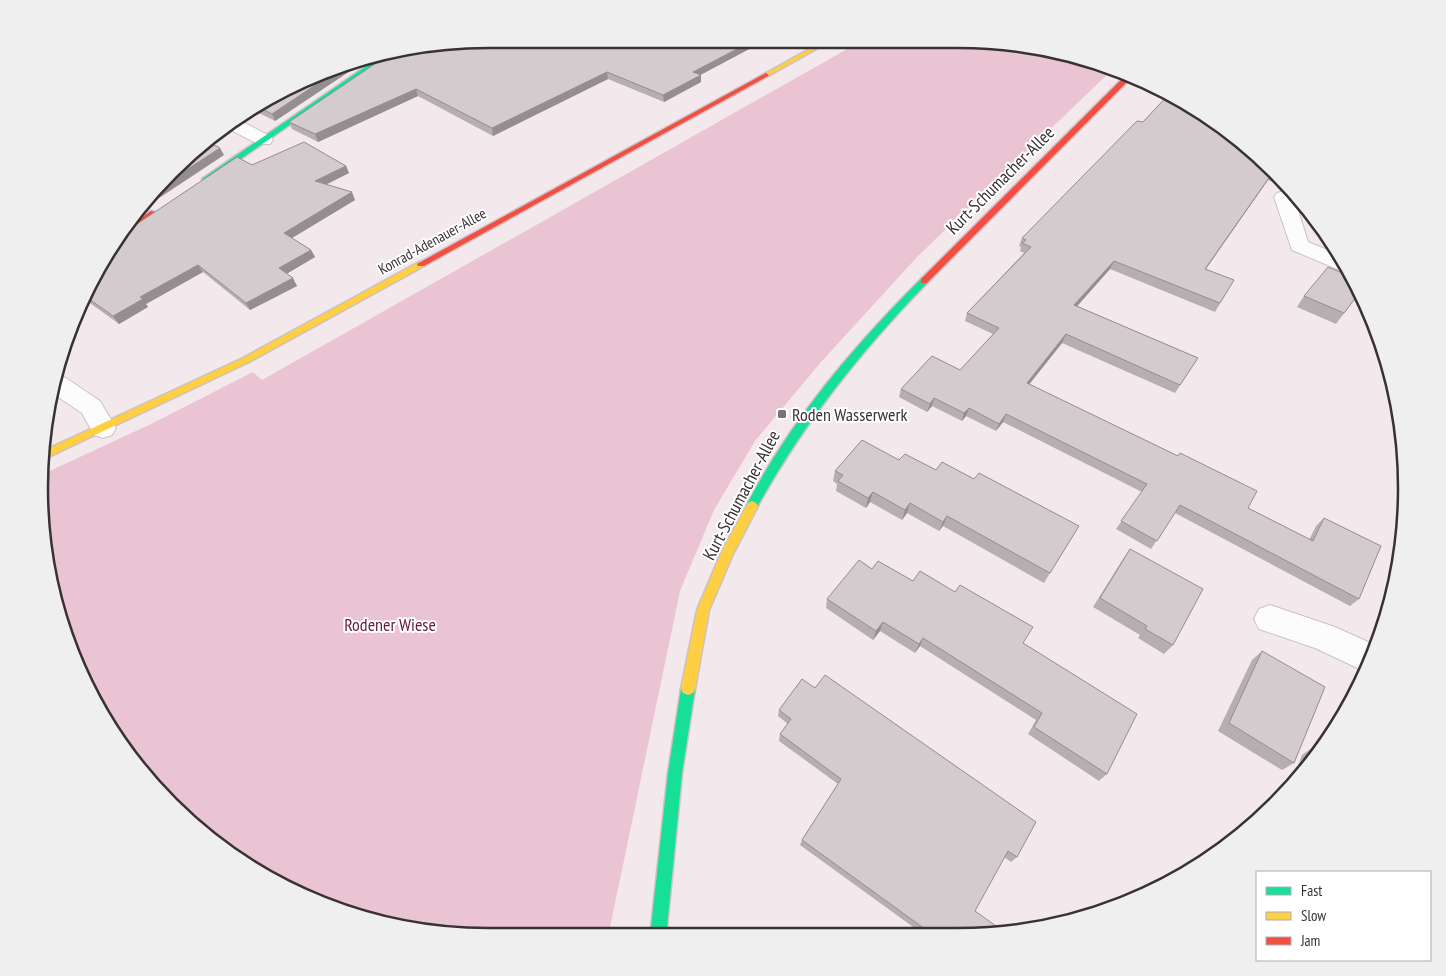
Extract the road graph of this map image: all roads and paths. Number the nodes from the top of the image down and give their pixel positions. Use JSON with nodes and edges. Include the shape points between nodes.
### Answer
{"nodes":[{"id":1,"x":815,"y":48,"type":"edge"},
{"id":2,"x":376,"y":62,"type":"edge"},
{"id":3,"x":1125,"y":80,"type":"edge"},
{"id":4,"x":238,"y":126,"type":"edge"},
{"id":5,"x":264,"y":140,"type":"junction"},
{"id":6,"x":199,"y":184,"type":"edge"},
{"id":7,"x":1284,"y":197,"type":"dead end"},
{"id":8,"x":166,"y":205,"type":"edge"},
{"id":9,"x":135,"y":225,"type":"edge"},
{"id":10,"x":1334,"y":260,"type":"edge"},
{"id":11,"x":60,"y":386,"type":"edge"},
{"id":12,"x":103,"y":428,"type":"junction"},
{"id":13,"x":49,"y":453,"type":"edge"},
{"id":14,"x":1270,"y":619,"type":"dead end"},
{"id":15,"x":1365,"y":656,"type":"edge"},
{"id":16,"x":659,"y":928,"type":"edge"}],
"edges":[{"from":1,"to":12,"type":"street","name":"Konrad-Adenauer-Allee","via":[[246,360]]},
{"from":2,"to":5,"type":"street"},
{"from":3,"to":16,"type":"street","name":"Kurt-Schumacher-Allee","via":[[884,322],[816,402],[763,484],[727,553],[703,610],[675,773]]},
{"from":4,"to":5,"type":"street"},
{"from":5,"to":6,"type":"street"},
{"from":7,"to":10,"type":"street","via":[[1299,246]]},
{"from":8,"to":9,"type":"street"},
{"from":11,"to":12,"type":"street","via":[[91,407]]},
{"from":12,"to":13,"type":"street","name":"Konrad-Adenauer-Allee"},
{"from":14,"to":15,"type":"street","via":[[1324,637]]}]}
